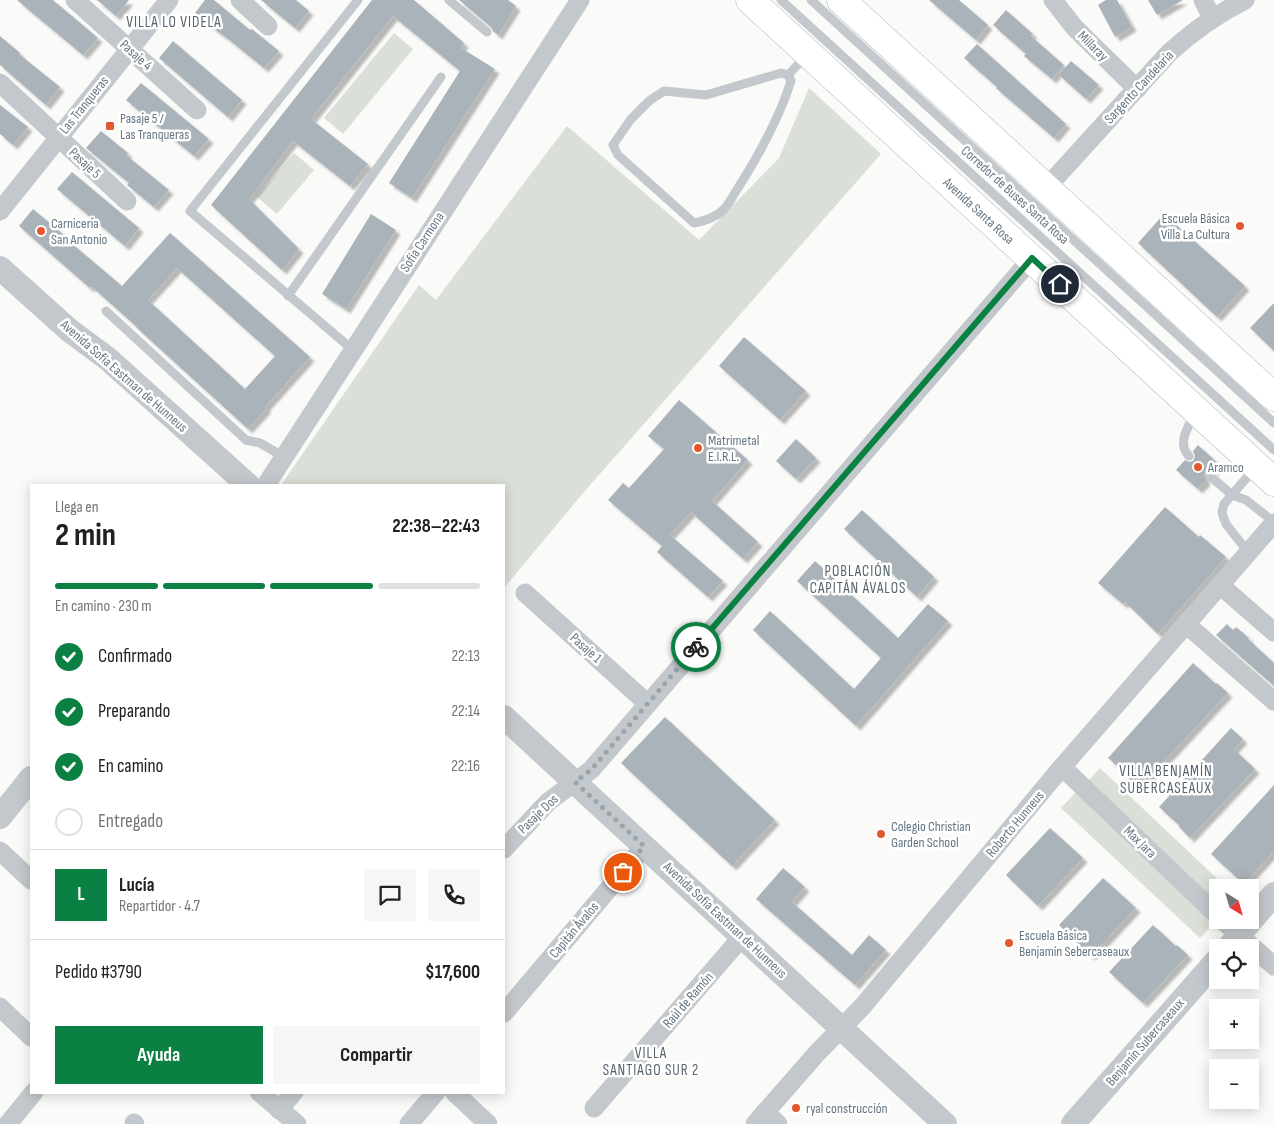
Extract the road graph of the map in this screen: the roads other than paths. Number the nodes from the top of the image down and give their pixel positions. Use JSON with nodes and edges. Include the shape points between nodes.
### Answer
{"nodes":[{"id":1,"x":76,"y":0,"type":"edge"},
{"id":2,"x":169,"y":0,"type":"edge"},
{"id":3,"x":240,"y":0,"type":"edge"},
{"id":4,"x":358,"y":0,"type":"edge"},
{"id":5,"x":448,"y":0,"type":"edge"},
{"id":6,"x":580,"y":0,"type":"edge"},
{"id":7,"x":750,"y":0,"type":"edge"},
{"id":8,"x":782,"y":0,"type":"edge"},
{"id":9,"x":811,"y":0,"type":"edge"},
{"id":10,"x":842,"y":0,"type":"edge"},
{"id":11,"x":1053,"y":0,"type":"edge"},
{"id":12,"x":1203,"y":0,"type":"edge"},
{"id":13,"x":1245,"y":0,"type":"edge"},
{"id":14,"x":1212,"y":18,"type":"junction"},
{"id":15,"x":268,"y":26,"type":"dead end"},
{"id":16,"x":487,"y":32,"type":"dead end"},
{"id":17,"x":130,"y":49,"type":"junction"},
{"id":18,"x":808,"y":53,"type":"junction"},
{"id":19,"x":788,"y":75,"type":"junction"},
{"id":20,"x":442,"y":77,"type":"dead end"},
{"id":21,"x":0,"y":83,"type":"edge"},
{"id":22,"x":1137,"y":89,"type":"junction"},
{"id":23,"x":197,"y":110,"type":"dead end"},
{"id":24,"x":58,"y":138,"type":"junction"},
{"id":25,"x":1046,"y":188,"type":"junction"},
{"id":26,"x":127,"y":201,"type":"dead end"},
{"id":27,"x":0,"y":211,"type":"edge"},
{"id":28,"x":1032,"y":258,"type":"junction"},
{"id":29,"x":2,"y":273,"type":"edge"},
{"id":30,"x":1161,"y":293,"type":"junction"},
{"id":31,"x":288,"y":296,"type":"junction"},
{"id":32,"x":106,"y":311,"type":"dead end"},
{"id":33,"x":352,"y":350,"type":"junction"},
{"id":34,"x":1196,"y":410,"type":"junction"},
{"id":35,"x":1274,"y":414,"type":"edge"},
{"id":36,"x":1189,"y":456,"type":"dead end"},
{"id":37,"x":284,"y":457,"type":"junction"},
{"id":38,"x":1268,"y":466,"type":"edge"},
{"id":39,"x":1210,"y":476,"type":"dead end"},
{"id":40,"x":247,"y":484,"type":"edge"},
{"id":41,"x":267,"y":484,"type":"edge"},
{"id":42,"x":1232,"y":495,"type":"junction"},
{"id":43,"x":1274,"y":522,"type":"edge"},
{"id":44,"x":1248,"y":552,"type":"junction"},
{"id":45,"x":1220,"y":585,"type":"junction"},
{"id":46,"x":525,"y":593,"type":"dead end"},
{"id":47,"x":1186,"y":624,"type":"junction"},
{"id":48,"x":1274,"y":632,"type":"edge"},
{"id":49,"x":1274,"y":700,"type":"edge"},
{"id":50,"x":648,"y":704,"type":"junction"},
{"id":51,"x":505,"y":718,"type":"edge"},
{"id":52,"x":1062,"y":767,"type":"junction"},
{"id":53,"x":30,"y":779,"type":"edge"},
{"id":54,"x":575,"y":782,"type":"junction"},
{"id":55,"x":0,"y":817,"type":"edge"},
{"id":56,"x":644,"y":846,"type":"junction"},
{"id":57,"x":505,"y":848,"type":"edge"},
{"id":58,"x":0,"y":851,"type":"edge"},
{"id":59,"x":30,"y":879,"type":"edge"},
{"id":60,"x":1274,"y":894,"type":"edge"},
{"id":61,"x":1209,"y":907,"type":"edge"},
{"id":62,"x":1230,"y":934,"type":"edge"},
{"id":63,"x":742,"y":936,"type":"junction"},
{"id":64,"x":1274,"y":966,"type":"edge"},
{"id":65,"x":1209,"y":969,"type":"edge"},
{"id":66,"x":0,"y":1007,"type":"edge"},
{"id":67,"x":505,"y":1012,"type":"edge"},
{"id":68,"x":841,"y":1028,"type":"junction"},
{"id":69,"x":30,"y":1036,"type":"edge"},
{"id":70,"x":32,"y":1094,"type":"edge"},
{"id":71,"x":261,"y":1094,"type":"edge"},
{"id":72,"x":292,"y":1094,"type":"edge"},
{"id":73,"x":434,"y":1094,"type":"edge"},
{"id":74,"x":456,"y":1094,"type":"edge"},
{"id":75,"x":594,"y":1108,"type":"dead end"},
{"id":76,"x":279,"y":1110,"type":"junction"},
{"id":77,"x":766,"y":1120,"type":"edge"},
{"id":78,"x":8,"y":1124,"type":"edge"},
{"id":79,"x":297,"y":1124,"type":"edge"},
{"id":80,"x":409,"y":1124,"type":"edge"},
{"id":81,"x":488,"y":1124,"type":"edge"},
{"id":82,"x":945,"y":1124,"type":"edge"},
{"id":83,"x":1074,"y":1124,"type":"edge"}],
"edges":[{"from":1,"to":17,"type":"street","name":"Pasaje 4"},
{"from":2,"to":17,"type":"street","name":"Las Tranqueras"},
{"from":3,"to":15,"type":"street"},
{"from":4,"to":31,"type":"lane","via":[[190,211]]},
{"from":5,"to":16,"type":"lane"},
{"from":6,"to":33,"type":"street","name":"Sofía Carmona"},
{"from":7,"to":18,"type":"main road","name":"Avenida Santa Rosa"},
{"from":8,"to":38,"type":"lane","name":"Corredor de Buses Santa Rosa"},
{"from":9,"to":35,"type":"lane","name":"Corredor de Buses Santa Rosa"},
{"from":10,"to":25,"type":"main road"},
{"from":11,"to":22,"type":"street","name":"Millaray","via":[[1079,33]]},
{"from":12,"to":14,"type":"street"},
{"from":13,"to":14,"type":"street","name":"Sargento Candelaria"},
{"from":14,"to":22,"type":"street","name":"Sargento Candelaria","via":[[1182,40]]},
{"from":17,"to":23,"type":"street","name":"Pasaje 4"},
{"from":17,"to":24,"type":"street","name":"Las Tranqueras"},
{"from":18,"to":19,"type":"lane"},
{"from":18,"to":28,"type":"main road","name":"Avenida Santa Rosa"},
{"from":19,"to":19,"type":"lane","via":[[782,72],[706,95],[664,91],[631,119],[613,146],[618,155],[694,223],[713,218],[724,209],[752,166],[785,102],[791,81]]},
{"from":20,"to":31,"type":"lane"},
{"from":21,"to":24,"type":"street","name":"Pasaje 5"},
{"from":22,"to":25,"type":"street","name":"Sargento Candelaria"},
{"from":24,"to":26,"type":"street","name":"Pasaje 5"},
{"from":24,"to":27,"type":"street","name":"Las Tranqueras"},
{"from":25,"to":30,"type":"main road"},
{"from":28,"to":34,"type":"main road","name":"Avenida Santa Rosa"},
{"from":28,"to":50,"type":"street"},
{"from":29,"to":40,"type":"street","name":"Avenida Sofía Eastman de Hunneus","via":[[108,359]]},
{"from":30,"to":35,"type":"main road"},
{"from":30,"to":35,"type":"lane","via":[[1198,341]]},
{"from":31,"to":33,"type":"lane"},
{"from":32,"to":37,"type":"lane","via":[[246,440]]},
{"from":33,"to":37,"type":"street","name":"Sofía Carmona"},
{"from":34,"to":36,"type":"lane","via":[[1183,440],[1183,448]]},
{"from":34,"to":38,"type":"main road","name":"Avenida Santa Rosa"},
{"from":37,"to":41,"type":"street","name":"Sofía Carmona"},
{"from":38,"to":42,"type":"lane"},
{"from":39,"to":42,"type":"lane"},
{"from":42,"to":43,"type":"lane","via":[[1246,500]]},
{"from":42,"to":44,"type":"lane","via":[[1222,508],[1223,516]]},
{"from":43,"to":44,"type":"street","name":"Roberto Hunneus"},
{"from":44,"to":45,"type":"street","name":"Roberto Hunneus"},
{"from":45,"to":47,"type":"street","name":"Roberto Hunneus"},
{"from":45,"to":48,"type":"street"},
{"from":46,"to":50,"type":"street","name":"Pasaje 1"},
{"from":47,"to":49,"type":"street"},
{"from":47,"to":52,"type":"street","name":"Roberto Hunneus"},
{"from":50,"to":54,"type":"street","via":[[591,770]]},
{"from":51,"to":54,"type":"street","name":"Avenida Sofía Eastman de Hunneus"},
{"from":52,"to":61,"type":"street","name":"Max Jara"},
{"from":52,"to":68,"type":"street","name":"Roberto Hunneus"},
{"from":53,"to":55,"type":"street"},
{"from":54,"to":56,"type":"street","name":"Avenida Sofía Eastman de Hunneus"},
{"from":54,"to":57,"type":"street","name":"Pasaje Dos","via":[[548,802]]},
{"from":56,"to":63,"type":"street","name":"Avenida Sofía Eastman de Hunneus"},
{"from":56,"to":67,"type":"street","name":"Capitán Ávalos"},
{"from":58,"to":59,"type":"street"},
{"from":60,"to":62,"type":"street"},
{"from":62,"to":64,"type":"street"},
{"from":63,"to":68,"type":"street","name":"Avenida Sofía Eastman de Hunneus"},
{"from":63,"to":75,"type":"street","name":"Raúl de Ramón"},
{"from":65,"to":83,"type":"street","name":"Benjamín Subercaseaux"},
{"from":66,"to":69,"type":"street"},
{"from":68,"to":77,"type":"street","name":"Roberto Hunneus","via":[[817,1053]]},
{"from":68,"to":82,"type":"street","name":"Avenida Sofía Eastman de Hunneus"},
{"from":70,"to":78,"type":"street"},
{"from":71,"to":76,"type":"street"},
{"from":72,"to":76,"type":"street"},
{"from":73,"to":80,"type":"street"},
{"from":74,"to":81,"type":"street"},
{"from":76,"to":79,"type":"street"}]}
